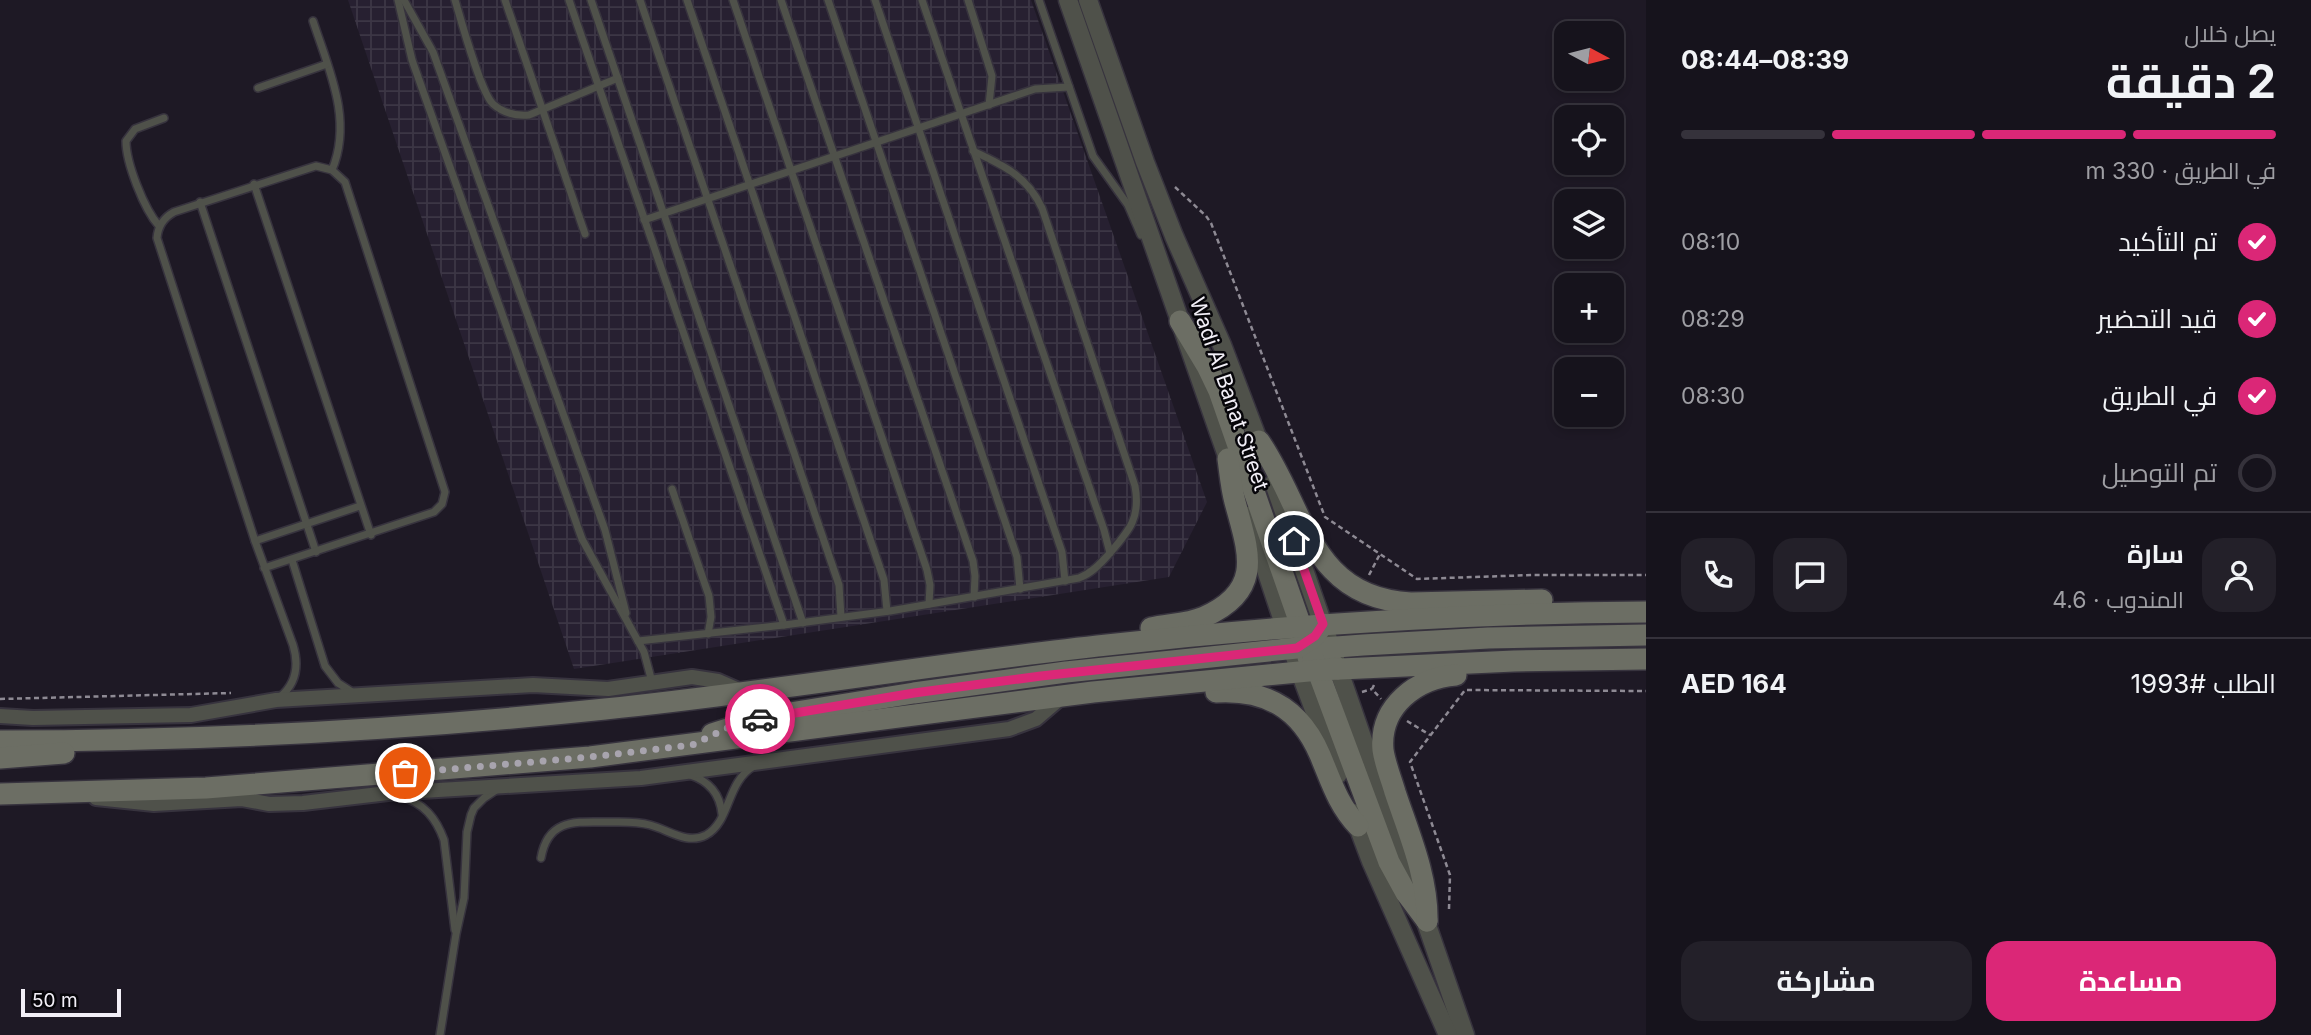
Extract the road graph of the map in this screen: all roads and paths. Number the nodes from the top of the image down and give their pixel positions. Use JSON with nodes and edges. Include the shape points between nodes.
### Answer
{"nodes":[{"id":1,"x":398,"y":0,"type":"edge"},
{"id":2,"x":404,"y":0,"type":"edge"},
{"id":3,"x":454,"y":0,"type":"edge"},
{"id":4,"x":505,"y":0,"type":"edge"},
{"id":5,"x":569,"y":0,"type":"edge"},
{"id":6,"x":591,"y":0,"type":"edge"},
{"id":7,"x":640,"y":0,"type":"edge"},
{"id":8,"x":687,"y":0,"type":"edge"},
{"id":9,"x":733,"y":0,"type":"edge"},
{"id":10,"x":780,"y":0,"type":"edge"},
{"id":11,"x":828,"y":0,"type":"edge"},
{"id":12,"x":875,"y":0,"type":"edge"},
{"id":13,"x":922,"y":0,"type":"edge"},
{"id":14,"x":968,"y":0,"type":"edge"},
{"id":15,"x":1040,"y":0,"type":"edge"},
{"id":16,"x":1068,"y":0,"type":"edge"},
{"id":17,"x":1088,"y":0,"type":"edge"},
{"id":18,"x":313,"y":21,"type":"dead end"},
{"id":19,"x":327,"y":64,"type":"junction"},
{"id":20,"x":618,"y":78,"type":"junction"},
{"id":21,"x":598,"y":86,"type":"junction"},
{"id":22,"x":1069,"y":87,"type":"junction"},
{"id":23,"x":258,"y":88,"type":"dead end"},
{"id":24,"x":989,"y":104,"type":"junction"},
{"id":25,"x":542,"y":109,"type":"junction"},
{"id":26,"x":961,"y":114,"type":"junction"},
{"id":27,"x":164,"y":118,"type":"dead end"},
{"id":28,"x":918,"y":128,"type":"junction"},
{"id":29,"x":876,"y":142,"type":"junction"},
{"id":30,"x":973,"y":151,"type":"junction"},
{"id":31,"x":834,"y":156,"type":"junction"},
{"id":32,"x":332,"y":170,"type":"junction"},
{"id":33,"x":792,"y":171,"type":"junction"},
{"id":34,"x":254,"y":184,"type":"junction"},
{"id":35,"x":749,"y":185,"type":"junction"},
{"id":36,"x":1175,"y":187,"type":"dead end"},
{"id":37,"x":708,"y":199,"type":"junction"},
{"id":38,"x":200,"y":202,"type":"junction"},
{"id":39,"x":664,"y":213,"type":"junction"},
{"id":40,"x":644,"y":220,"type":"junction"},
{"id":41,"x":159,"y":226,"type":"junction"},
{"id":42,"x":585,"y":234,"type":"dead end"},
{"id":43,"x":1161,"y":268,"type":"junction"},
{"id":44,"x":1180,"y":321,"type":"junction"},
{"id":45,"x":1259,"y":441,"type":"junction"},
{"id":46,"x":1228,"y":459,"type":"junction"},
{"id":47,"x":672,"y":489,"type":"dead end"},
{"id":48,"x":360,"y":506,"type":"junction"},
{"id":49,"x":308,"y":523,"type":"junction"},
{"id":50,"x":371,"y":535,"type":"junction"},
{"id":51,"x":255,"y":541,"type":"junction"},
{"id":52,"x":316,"y":552,"type":"junction"},
{"id":53,"x":1110,"y":554,"type":"junction"},
{"id":54,"x":1380,"y":554,"type":"junction"},
{"id":55,"x":292,"y":560,"type":"junction"},
{"id":56,"x":264,"y":568,"type":"junction"},
{"id":57,"x":1646,"y":575,"type":"edge"},
{"id":58,"x":1065,"y":581,"type":"junction"},
{"id":59,"x":1020,"y":589,"type":"junction"},
{"id":60,"x":1359,"y":592,"type":"junction"},
{"id":61,"x":974,"y":597,"type":"junction"},
{"id":62,"x":1646,"y":599,"type":"edge"},
{"id":63,"x":929,"y":604,"type":"junction"},
{"id":64,"x":887,"y":611,"type":"junction"},
{"id":65,"x":1646,"y":612,"type":"edge"},
{"id":66,"x":841,"y":617,"type":"junction"},
{"id":67,"x":628,"y":622,"type":"junction"},
{"id":68,"x":803,"y":622,"type":"junction"},
{"id":69,"x":1323,"y":624,"type":"junction"},
{"id":70,"x":784,"y":625,"type":"junction"},
{"id":71,"x":708,"y":634,"type":"junction"},
{"id":72,"x":1646,"y":635,"type":"edge"},
{"id":73,"x":638,"y":641,"type":"junction"},
{"id":74,"x":1107,"y":645,"type":"junction"},
{"id":75,"x":1310,"y":650,"type":"junction"},
{"id":76,"x":1646,"y":659,"type":"edge"},
{"id":77,"x":1568,"y":660,"type":"junction"},
{"id":78,"x":652,"y":682,"type":"junction"},
{"id":79,"x":1646,"y":691,"type":"edge"},
{"id":80,"x":1093,"y":692,"type":"junction"},
{"id":81,"x":231,"y":693,"type":"dead end"},
{"id":82,"x":744,"y":693,"type":"junction"},
{"id":83,"x":357,"y":694,"type":"junction"},
{"id":84,"x":1063,"y":696,"type":"junction"},
{"id":85,"x":0,"y":699,"type":"edge"},
{"id":86,"x":276,"y":700,"type":"junction"},
{"id":87,"x":1391,"y":712,"type":"junction"},
{"id":88,"x":0,"y":716,"type":"edge"},
{"id":89,"x":1430,"y":735,"type":"junction"},
{"id":90,"x":142,"y":740,"type":"junction"},
{"id":91,"x":0,"y":741,"type":"edge"},
{"id":92,"x":692,"y":745,"type":"junction"},
{"id":93,"x":0,"y":758,"type":"edge"},
{"id":94,"x":764,"y":761,"type":"junction"},
{"id":95,"x":683,"y":774,"type":"junction"},
{"id":96,"x":508,"y":785,"type":"junction"},
{"id":97,"x":71,"y":793,"type":"junction"},
{"id":98,"x":388,"y":793,"type":"junction"},
{"id":99,"x":0,"y":794,"type":"edge"},
{"id":100,"x":722,"y":815,"type":"junction"},
{"id":101,"x":1358,"y":826,"type":"junction"},
{"id":102,"x":541,"y":858,"type":"dead end"},
{"id":103,"x":1449,"y":909,"type":"dead end"},
{"id":104,"x":1427,"y":921,"type":"junction"},
{"id":105,"x":456,"y":934,"type":"junction"},
{"id":106,"x":440,"y":1035,"type":"edge"},
{"id":107,"x":1448,"y":1035,"type":"edge"},
{"id":108,"x":1465,"y":1035,"type":"edge"}],
"edges":[{"from":1,"to":67,"type":"lane","via":[[412,60],[582,539]]},
{"from":2,"to":67,"type":"lane","via":[[433,52],[601,520]]},
{"from":3,"to":25,"type":"lane","via":[[487,97],[505,112],[521,116]]},
{"from":4,"to":25,"type":"lane"},
{"from":5,"to":21,"type":"lane"},
{"from":6,"to":20,"type":"lane"},
{"from":7,"to":37,"type":"lane"},
{"from":8,"to":35,"type":"lane"},
{"from":9,"to":33,"type":"lane"},
{"from":10,"to":31,"type":"lane"},
{"from":11,"to":29,"type":"lane"},
{"from":12,"to":28,"type":"lane"},
{"from":13,"to":26,"type":"lane"},
{"from":14,"to":24,"type":"lane","via":[[992,76]]},
{"from":15,"to":22,"type":"lane"},
{"from":16,"to":43,"type":"street","name":"Wadi Al Banat Street"},
{"from":17,"to":45,"type":"street","name":"Wadi Al Banat Street","via":[[1145,162]]},
{"from":18,"to":19,"type":"lane"},
{"from":19,"to":23,"type":"lane"},
{"from":19,"to":32,"type":"lane","via":[[342,125]]},
{"from":20,"to":21,"type":"lane"},
{"from":20,"to":39,"type":"lane"},
{"from":21,"to":25,"type":"lane"},
{"from":21,"to":40,"type":"lane"},
{"from":22,"to":24,"type":"lane","via":[[1041,88]]},
{"from":22,"to":43,"type":"lane","via":[[1093,156],[1128,205]]},
{"from":24,"to":26,"type":"lane"},
{"from":25,"to":42,"type":"lane"},
{"from":26,"to":28,"type":"lane"},
{"from":26,"to":30,"type":"lane"},
{"from":27,"to":41,"type":"lane","via":[[135,129],[126,141],[143,201]]},
{"from":28,"to":29,"type":"lane"},
{"from":28,"to":58,"type":"lane","via":[[1062,552]]},
{"from":29,"to":31,"type":"lane"},
{"from":29,"to":59,"type":"lane","via":[[1017,557]]},
{"from":30,"to":53,"type":"lane"},
{"from":30,"to":53,"type":"lane","via":[[1016,173],[1042,208],[1136,493],[1132,525]]},
{"from":31,"to":33,"type":"lane"},
{"from":31,"to":61,"type":"lane","via":[[973,561]]},
{"from":32,"to":34,"type":"lane","via":[[316,166]]},
{"from":32,"to":50,"type":"lane","via":[[345,182],[351,198],[445,492],[442,504],[433,512]]},
{"from":33,"to":35,"type":"lane"},
{"from":33,"to":63,"type":"lane","via":[[927,570]]},
{"from":34,"to":38,"type":"lane"},
{"from":34,"to":48,"type":"lane"},
{"from":35,"to":37,"type":"lane"},
{"from":35,"to":64,"type":"lane","via":[[884,580]]},
{"from":36,"to":54,"type":"path","via":[[1211,223],[1325,517]]},
{"from":37,"to":39,"type":"lane"},
{"from":37,"to":66,"type":"lane","via":[[839,585]]},
{"from":38,"to":41,"type":"lane","via":[[168,215]]},
{"from":38,"to":49,"type":"lane"},
{"from":39,"to":40,"type":"lane"},
{"from":39,"to":68,"type":"lane"},
{"from":40,"to":70,"type":"lane"},
{"from":41,"to":51,"type":"lane","via":[[157,245]]},
{"from":43,"to":44,"type":"street","name":"Wadi Al Banat Street"},
{"from":44,"to":46,"type":"street","name":"Wadi Al Banat Street"},
{"from":44,"to":75,"type":"main road","via":[[1219,391]]},
{"from":45,"to":60,"type":"main road","via":[[1318,552]]},
{"from":45,"to":69,"type":"street","name":"Wadi Al Banat Street"},
{"from":46,"to":74,"type":"main road","via":[[1248,547],[1241,588],[1205,616],[1152,627]]},
{"from":46,"to":75,"type":"street","name":"Wadi Al Banat Street"},
{"from":47,"to":71,"type":"lane","via":[[709,596]]},
{"from":48,"to":49,"type":"lane"},
{"from":48,"to":50,"type":"lane"},
{"from":49,"to":51,"type":"lane"},
{"from":49,"to":52,"type":"lane"},
{"from":50,"to":52,"type":"lane"},
{"from":51,"to":56,"type":"lane"},
{"from":52,"to":55,"type":"lane"},
{"from":53,"to":58,"type":"lane","via":[[1086,576]]},
{"from":54,"to":57,"type":"path","via":[[1417,579]]},
{"from":54,"to":60,"type":"path"},
{"from":55,"to":56,"type":"lane"},
{"from":55,"to":83,"type":"lane","via":[[325,666],[338,683]]},
{"from":56,"to":86,"type":"lane","via":[[296,657],[293,681]]},
{"from":58,"to":59,"type":"lane"},
{"from":59,"to":61,"type":"lane"},
{"from":60,"to":62,"type":"main road","via":[[1410,603]]},
{"from":61,"to":63,"type":"lane"},
{"from":63,"to":64,"type":"lane"},
{"from":64,"to":66,"type":"lane"},
{"from":65,"to":69,"type":"main road"},
{"from":66,"to":68,"type":"lane"},
{"from":67,"to":73,"type":"lane"},
{"from":68,"to":70,"type":"lane"},
{"from":69,"to":75,"type":"main road"},
{"from":70,"to":71,"type":"lane"},
{"from":71,"to":73,"type":"lane"},
{"from":72,"to":75,"type":"main road","via":[[1488,638]]},
{"from":73,"to":78,"type":"lane"},
{"from":74,"to":75,"type":"main road"},
{"from":74,"to":82,"type":"main road"},
{"from":75,"to":77,"type":"main road"},
{"from":75,"to":80,"type":"main road"},
{"from":75,"to":92,"type":"main road","via":[[1066,672],[887,697],[765,717]]},
{"from":75,"to":101,"type":"street","name":"Wadi Al Banat Street"},
{"from":75,"to":104,"type":"main road","via":[[1389,863]]},
{"from":76,"to":77,"type":"main road"},
{"from":77,"to":87,"type":"main road","via":[[1534,672],[1437,677],[1406,693]]},
{"from":78,"to":82,"type":"street","via":[[705,678]]},
{"from":78,"to":83,"type":"street","via":[[608,689],[533,685]]},
{"from":79,"to":89,"type":"path","via":[[1465,690]]},
{"from":80,"to":84,"type":"main road"},
{"from":80,"to":101,"type":"main road","via":[[1143,699],[1235,691],[1270,699],[1300,721],[1311,736],[1340,804]]},
{"from":81,"to":85,"type":"path"},
{"from":82,"to":90,"type":"main road","via":[[453,723]]},
{"from":83,"to":86,"type":"street"},
{"from":84,"to":92,"type":"main road"},
{"from":84,"to":94,"type":"street","via":[[1036,719],[1009,729]]},
{"from":86,"to":88,"type":"street","via":[[191,715]]},
{"from":87,"to":89,"type":"path"},
{"from":87,"to":104,"type":"main road","via":[[1383,748],[1423,880]]},
{"from":89,"to":103,"type":"path","via":[[1410,762],[1450,875]]},
{"from":90,"to":91,"type":"main road"},
{"from":90,"to":93,"type":"main road"},
{"from":92,"to":97,"type":"main road","via":[[302,781]]},
{"from":94,"to":95,"type":"street"},
{"from":94,"to":100,"type":"lane","via":[[739,779]]},
{"from":95,"to":96,"type":"street"},
{"from":95,"to":100,"type":"lane","via":[[709,785],[719,799]]},
{"from":96,"to":98,"type":"street"},
{"from":96,"to":105,"type":"lane","via":[[484,798],[471,815]]},
{"from":97,"to":98,"type":"street","via":[[153,804],[242,799],[303,803]]},
{"from":97,"to":99,"type":"main road"},
{"from":98,"to":105,"type":"lane","via":[[414,800],[439,827]]},
{"from":100,"to":102,"type":"lane","via":[[706,835],[688,839],[647,824],[571,822],[552,832]]},
{"from":101,"to":107,"type":"street","name":"Wadi Al Banat Street"},
{"from":104,"to":108,"type":"street"},
{"from":105,"to":106,"type":"lane"}]}
